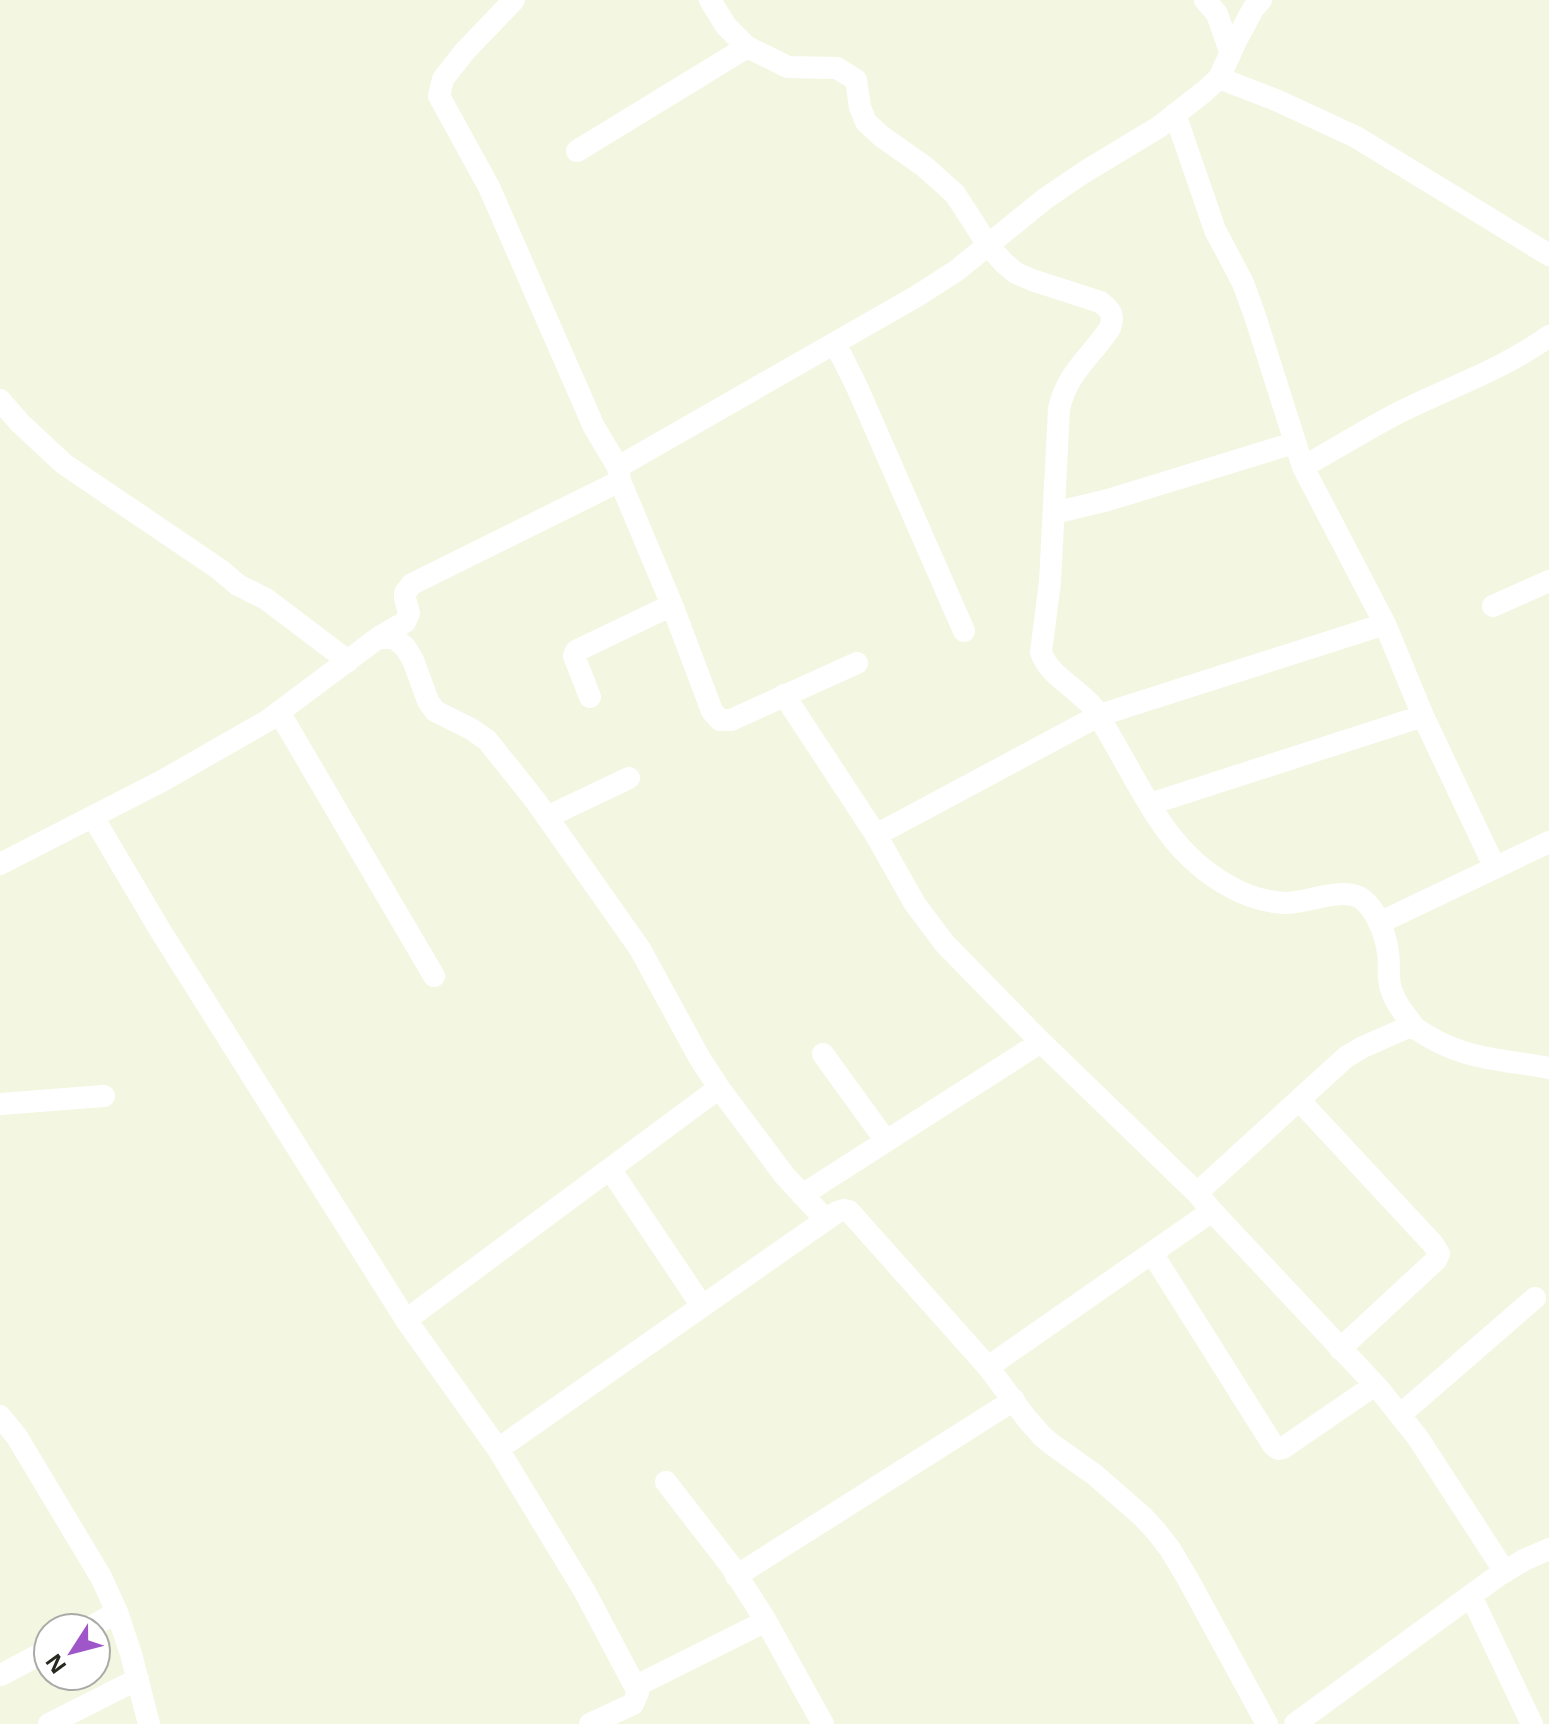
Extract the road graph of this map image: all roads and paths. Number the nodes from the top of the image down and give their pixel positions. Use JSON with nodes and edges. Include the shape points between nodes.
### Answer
{"nodes":[{"id":1,"x":514,"y":0,"type":"edge"},
{"id":2,"x":710,"y":0,"type":"edge"},
{"id":3,"x":1205,"y":0,"type":"edge"},
{"id":4,"x":1261,"y":0,"type":"edge"},
{"id":5,"x":747,"y":47,"type":"junction"},
{"id":6,"x":1230,"y":51,"type":"junction"},
{"id":7,"x":1219,"y":78,"type":"junction"},
{"id":8,"x":1175,"y":114,"type":"junction"},
{"id":9,"x":577,"y":151,"type":"dead end"},
{"id":10,"x":988,"y":245,"type":"junction"},
{"id":11,"x":1549,"y":255,"type":"edge"},
{"id":12,"x":1549,"y":336,"type":"edge"},
{"id":13,"x":835,"y":343,"type":"junction"},
{"id":14,"x":0,"y":400,"type":"edge"},
{"id":15,"x":1294,"y":443,"type":"junction"},
{"id":16,"x":1303,"y":467,"type":"junction"},
{"id":17,"x":619,"y":474,"type":"junction"},
{"id":18,"x":1054,"y":513,"type":"junction"},
{"id":19,"x":1549,"y":581,"type":"edge"},
{"id":20,"x":672,"y":605,"type":"junction"},
{"id":21,"x":1493,"y":606,"type":"dead end"},
{"id":22,"x":1385,"y":624,"type":"junction"},
{"id":23,"x":964,"y":631,"type":"dead end"},
{"id":24,"x":378,"y":638,"type":"junction"},
{"id":25,"x":348,"y":661,"type":"junction"},
{"id":26,"x":857,"y":663,"type":"dead end"},
{"id":27,"x":784,"y":695,"type":"junction"},
{"id":28,"x":590,"y":697,"type":"dead end"},
{"id":29,"x":279,"y":712,"type":"junction"},
{"id":30,"x":1100,"y":715,"type":"junction"},
{"id":31,"x":1423,"y":716,"type":"junction"},
{"id":32,"x":629,"y":778,"type":"dead end"},
{"id":33,"x":1150,"y":804,"type":"junction"},
{"id":34,"x":93,"y":817,"type":"junction"},
{"id":35,"x":547,"y":817,"type":"junction"},
{"id":36,"x":876,"y":835,"type":"junction"},
{"id":37,"x":1549,"y":842,"type":"edge"},
{"id":38,"x":0,"y":864,"type":"edge"},
{"id":39,"x":1495,"y":868,"type":"junction"},
{"id":40,"x":1379,"y":923,"type":"junction"},
{"id":41,"x":434,"y":976,"type":"dead end"},
{"id":42,"x":1413,"y":1025,"type":"junction"},
{"id":43,"x":1041,"y":1042,"type":"junction"},
{"id":44,"x":823,"y":1054,"type":"dead end"},
{"id":45,"x":1549,"y":1068,"type":"edge"},
{"id":46,"x":719,"y":1088,"type":"junction"},
{"id":47,"x":104,"y":1096,"type":"dead end"},
{"id":48,"x":1299,"y":1100,"type":"junction"},
{"id":49,"x":0,"y":1104,"type":"edge"},
{"id":50,"x":886,"y":1141,"type":"junction"},
{"id":51,"x":610,"y":1169,"type":"junction"},
{"id":52,"x":1197,"y":1193,"type":"junction"},
{"id":53,"x":802,"y":1195,"type":"junction"},
{"id":54,"x":1212,"y":1211,"type":"junction"},
{"id":55,"x":826,"y":1220,"type":"junction"},
{"id":56,"x":1152,"y":1253,"type":"junction"},
{"id":57,"x":1535,"y":1298,"type":"dead end"},
{"id":58,"x":702,"y":1306,"type":"junction"},
{"id":59,"x":406,"y":1320,"type":"junction"},
{"id":60,"x":1340,"y":1349,"type":"junction"},
{"id":61,"x":988,"y":1367,"type":"junction"},
{"id":62,"x":1375,"y":1385,"type":"junction"},
{"id":63,"x":1014,"y":1400,"type":"junction"},
{"id":64,"x":1400,"y":1415,"type":"junction"},
{"id":65,"x":0,"y":1416,"type":"edge"},
{"id":66,"x":498,"y":1449,"type":"junction"},
{"id":67,"x":666,"y":1482,"type":"dead end"},
{"id":68,"x":1549,"y":1549,"type":"edge"},
{"id":69,"x":1505,"y":1572,"type":"junction"},
{"id":70,"x":736,"y":1576,"type":"junction"},
{"id":71,"x":1471,"y":1596,"type":"junction"},
{"id":72,"x":117,"y":1612,"type":"junction"},
{"id":73,"x":112,"y":1615,"type":"edge"},
{"id":74,"x":766,"y":1621,"type":"junction"},
{"id":75,"x":32,"y":1659,"type":"edge"},
{"id":76,"x":1,"y":1675,"type":"edge"},
{"id":77,"x":138,"y":1679,"type":"junction"},
{"id":78,"x":636,"y":1686,"type":"junction"},
{"id":79,"x":49,"y":1724,"type":"edge"},
{"id":80,"x":149,"y":1724,"type":"edge"},
{"id":81,"x":590,"y":1724,"type":"edge"},
{"id":82,"x":823,"y":1724,"type":"edge"},
{"id":83,"x":1267,"y":1724,"type":"edge"},
{"id":84,"x":1295,"y":1724,"type":"edge"},
{"id":85,"x":1532,"y":1724,"type":"edge"}],
"edges":[{"from":1,"to":17,"type":"street","via":[[443,79],[439,96],[489,187]]},
{"from":2,"to":5,"type":"street"},
{"from":3,"to":6,"type":"street","via":[[1217,14]]},
{"from":4,"to":6,"type":"street"},
{"from":5,"to":9,"type":"street"},
{"from":5,"to":10,"type":"street","via":[[788,67],[837,68],[856,80],[866,122],[955,194]]},
{"from":6,"to":7,"type":"street"},
{"from":7,"to":8,"type":"street"},
{"from":7,"to":11,"type":"street","via":[[1356,137]]},
{"from":8,"to":10,"type":"street","via":[[1046,198]]},
{"from":8,"to":15,"type":"street","via":[[1215,230],[1255,316]]},
{"from":10,"to":13,"type":"street","via":[[929,289]]},
{"from":10,"to":18,"type":"street","via":[[1016,273],[1100,302],[1113,316],[1062,396]]},
{"from":12,"to":16,"type":"street"},
{"from":13,"to":17,"type":"street"},
{"from":13,"to":23,"type":"street"},
{"from":14,"to":25,"type":"street","via":[[64,464],[266,599]]},
{"from":15,"to":16,"type":"street"},
{"from":15,"to":18,"type":"street"},
{"from":16,"to":22,"type":"street"},
{"from":17,"to":20,"type":"street"},
{"from":17,"to":24,"type":"street","via":[[412,584],[405,593],[407,620]]},
{"from":18,"to":30,"type":"street","via":[[1041,652],[1050,668]]},
{"from":19,"to":21,"type":"street"},
{"from":20,"to":27,"type":"street","via":[[717,718],[731,720]]},
{"from":20,"to":28,"type":"street","via":[[576,651]]},
{"from":22,"to":30,"type":"street"},
{"from":22,"to":31,"type":"street"},
{"from":24,"to":25,"type":"street"},
{"from":24,"to":35,"type":"street","via":[[394,638],[405,647],[432,707],[487,740]]},
{"from":25,"to":29,"type":"street"},
{"from":26,"to":27,"type":"street"},
{"from":27,"to":36,"type":"street"},
{"from":29,"to":34,"type":"street"},
{"from":29,"to":41,"type":"street"},
{"from":30,"to":33,"type":"street"},
{"from":30,"to":36,"type":"street"},
{"from":31,"to":33,"type":"street"},
{"from":31,"to":39,"type":"street"},
{"from":32,"to":35,"type":"street"},
{"from":33,"to":40,"type":"street","via":[[1183,852],[1234,889],[1287,903],[1358,896]]},
{"from":34,"to":38,"type":"street"},
{"from":34,"to":59,"type":"street"},
{"from":35,"to":46,"type":"street","via":[[640,949]]},
{"from":36,"to":43,"type":"street","via":[[931,927]]},
{"from":37,"to":39,"type":"street"},
{"from":39,"to":40,"type":"street"},
{"from":40,"to":42,"type":"street","via":[[1392,992]]},
{"from":42,"to":45,"type":"street","via":[[1449,1048]]},
{"from":42,"to":48,"type":"street","via":[[1353,1052]]},
{"from":43,"to":50,"type":"street"},
{"from":43,"to":52,"type":"street"},
{"from":44,"to":50,"type":"street"},
{"from":46,"to":51,"type":"street"},
{"from":46,"to":53,"type":"street"},
{"from":47,"to":49,"type":"street"},
{"from":48,"to":52,"type":"street"},
{"from":48,"to":60,"type":"street","via":[[1439,1254]]},
{"from":50,"to":53,"type":"street"},
{"from":51,"to":58,"type":"street"},
{"from":51,"to":59,"type":"street"},
{"from":52,"to":54,"type":"street"},
{"from":53,"to":55,"type":"street"},
{"from":54,"to":56,"type":"street"},
{"from":54,"to":60,"type":"street"},
{"from":55,"to":58,"type":"street"},
{"from":55,"to":61,"type":"street","via":[[849,1211]]},
{"from":56,"to":61,"type":"street"},
{"from":56,"to":62,"type":"street","via":[[1278,1449]]},
{"from":57,"to":64,"type":"street"},
{"from":58,"to":66,"type":"street"},
{"from":59,"to":66,"type":"street"},
{"from":60,"to":62,"type":"street"},
{"from":61,"to":63,"type":"street"},
{"from":62,"to":64,"type":"street"},
{"from":63,"to":70,"type":"street"},
{"from":63,"to":83,"type":"street","via":[[1050,1443],[1095,1475],[1163,1540]]},
{"from":64,"to":69,"type":"street"},
{"from":65,"to":72,"type":"street","via":[[101,1577]]},
{"from":66,"to":78,"type":"street"},
{"from":67,"to":70,"type":"street"},
{"from":68,"to":69,"type":"street"},
{"from":69,"to":71,"type":"street"},
{"from":70,"to":74,"type":"street"},
{"from":71,"to":84,"type":"street"},
{"from":71,"to":85,"type":"street"},
{"from":72,"to":73,"type":"street"},
{"from":72,"to":77,"type":"street"},
{"from":74,"to":78,"type":"street"},
{"from":74,"to":82,"type":"street"},
{"from":75,"to":76,"type":"street"},
{"from":77,"to":79,"type":"street"},
{"from":77,"to":80,"type":"street"},
{"from":78,"to":81,"type":"street","via":[[633,1704]]}]}
